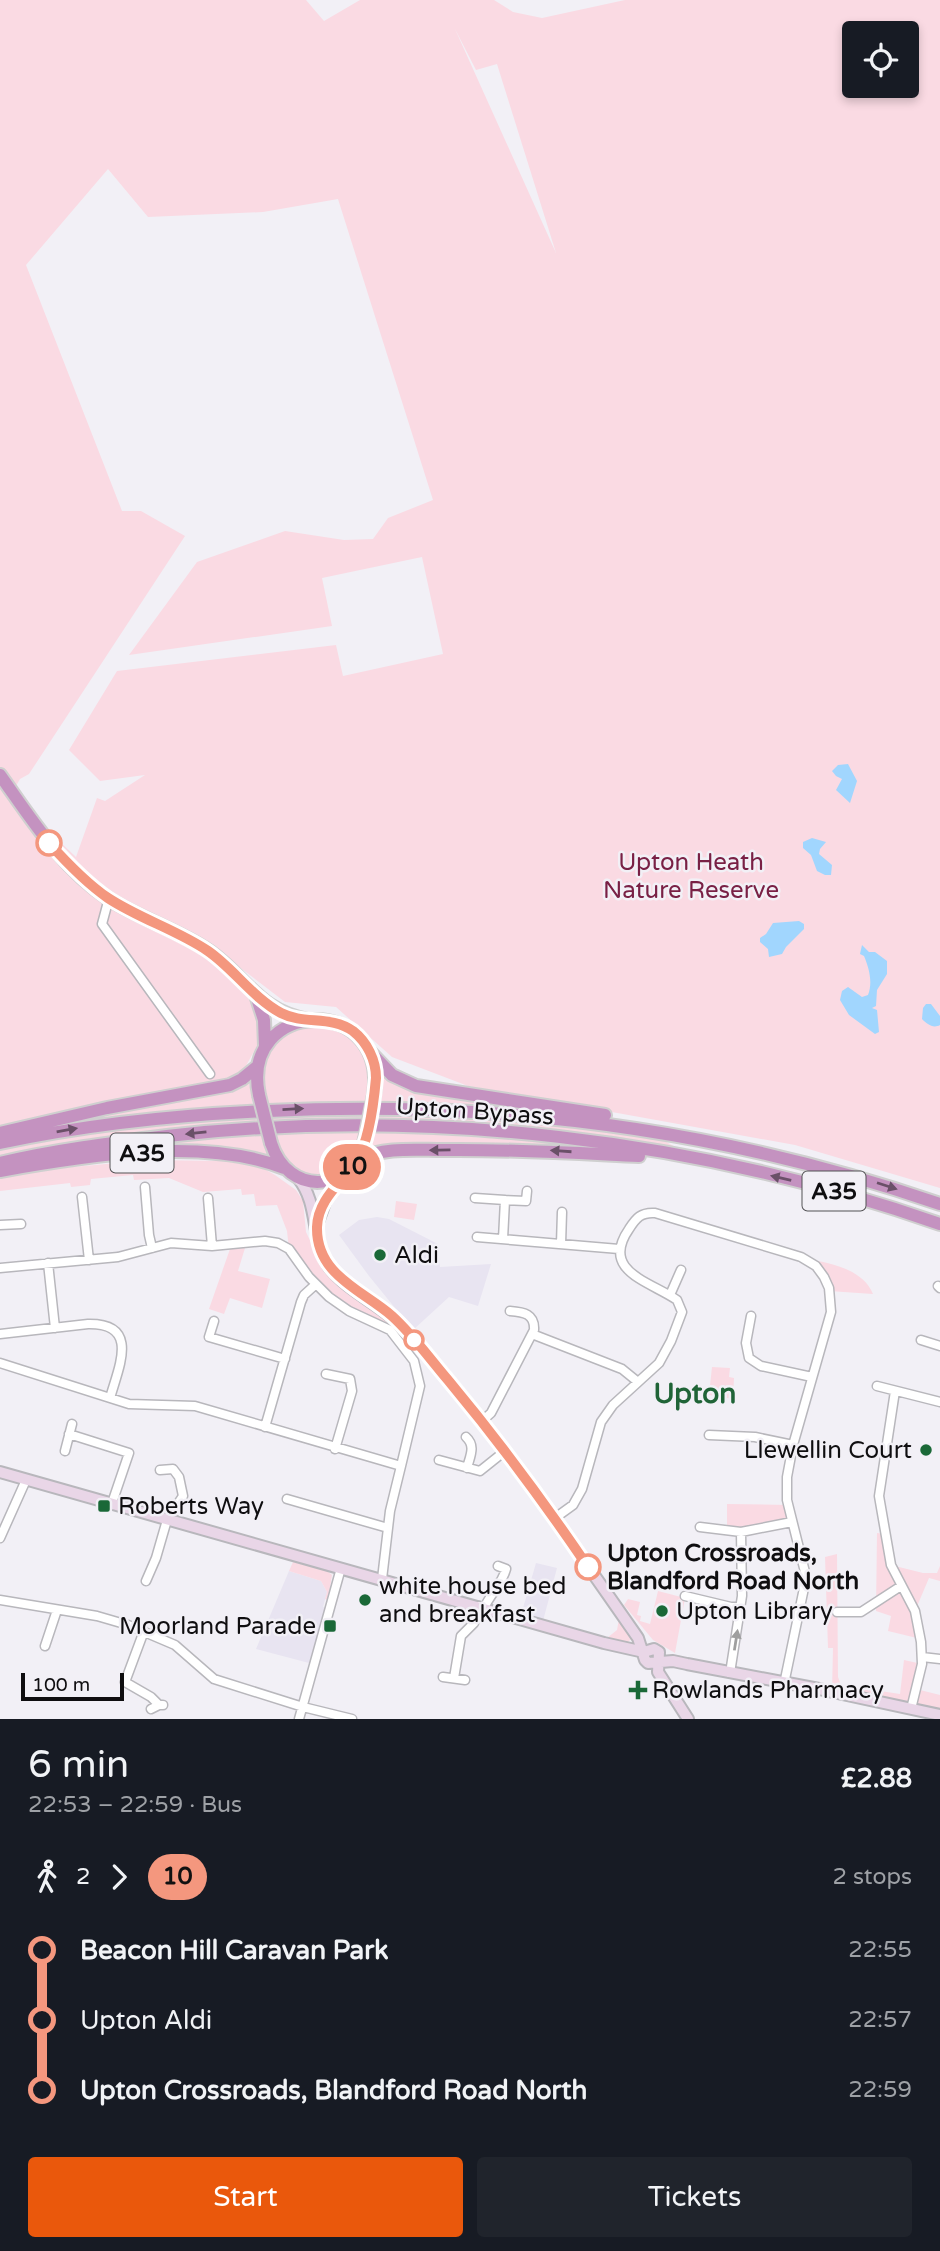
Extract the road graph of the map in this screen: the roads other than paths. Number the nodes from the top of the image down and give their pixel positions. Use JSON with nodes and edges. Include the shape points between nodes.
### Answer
{"nodes":[{"id":1,"x":0,"y":775,"type":"edge"},
{"id":2,"x":109,"y":898,"type":"junction"},
{"id":3,"x":256,"y":995,"type":"junction"},
{"id":4,"x":308,"y":1020,"type":"junction"},
{"id":5,"x":265,"y":1046,"type":"junction"},
{"id":6,"x":371,"y":1054,"type":"junction"},
{"id":7,"x":258,"y":1066,"type":"junction"},
{"id":8,"x":210,"y":1074,"type":"dead end"},
{"id":9,"x":0,"y":1133,"type":"edge"},
{"id":10,"x":0,"y":1143,"type":"edge"},
{"id":11,"x":750,"y":1150,"type":"junction"},
{"id":12,"x":358,"y":1159,"type":"junction"},
{"id":13,"x":0,"y":1163,"type":"edge"},
{"id":14,"x":727,"y":1165,"type":"junction"},
{"id":15,"x":284,"y":1168,"type":"junction"},
{"id":16,"x":0,"y":1171,"type":"edge"},
{"id":17,"x":346,"y":1173,"type":"junction"},
{"id":18,"x":298,"y":1178,"type":"junction"},
{"id":19,"x":145,"y":1187,"type":"dead end"},
{"id":20,"x":527,"y":1191,"type":"dead end"},
{"id":21,"x":82,"y":1197,"type":"dead end"},
{"id":22,"x":475,"y":1197,"type":"dead end"},
{"id":23,"x":208,"y":1198,"type":"dead end"},
{"id":24,"x":505,"y":1200,"type":"junction"},
{"id":25,"x":940,"y":1204,"type":"edge"},
{"id":26,"x":562,"y":1212,"type":"dead end"},
{"id":27,"x":21,"y":1224,"type":"dead end"},
{"id":28,"x":940,"y":1224,"type":"edge"},
{"id":29,"x":0,"y":1225,"type":"edge"},
{"id":30,"x":317,"y":1225,"type":"junction"},
{"id":31,"x":477,"y":1237,"type":"dead end"},
{"id":32,"x":503,"y":1239,"type":"junction"},
{"id":33,"x":561,"y":1244,"type":"junction"},
{"id":34,"x":212,"y":1245,"type":"junction"},
{"id":35,"x":152,"y":1248,"type":"junction"},
{"id":36,"x":619,"y":1249,"type":"junction"},
{"id":37,"x":89,"y":1261,"type":"junction"},
{"id":38,"x":48,"y":1263,"type":"junction"},
{"id":39,"x":0,"y":1268,"type":"edge"},
{"id":40,"x":681,"y":1270,"type":"dead end"},
{"id":41,"x":316,"y":1285,"type":"junction"},
{"id":42,"x":670,"y":1295,"type":"junction"},
{"id":43,"x":510,"y":1311,"type":"dead end"},
{"id":44,"x":751,"y":1316,"type":"dead end"},
{"id":45,"x":214,"y":1321,"type":"dead end"},
{"id":46,"x":55,"y":1328,"type":"junction"},
{"id":47,"x":0,"y":1334,"type":"edge"},
{"id":48,"x":532,"y":1334,"type":"junction"},
{"id":49,"x":920,"y":1340,"type":"dead end"},
{"id":50,"x":940,"y":1346,"type":"edge"},
{"id":51,"x":285,"y":1359,"type":"junction"},
{"id":52,"x":0,"y":1363,"type":"edge"},
{"id":53,"x":326,"y":1374,"type":"dead end"},
{"id":54,"x":812,"y":1377,"type":"junction"},
{"id":55,"x":638,"y":1382,"type":"junction"},
{"id":56,"x":877,"y":1387,"type":"dead end"},
{"id":57,"x":895,"y":1391,"type":"junction"},
{"id":58,"x":110,"y":1398,"type":"junction"},
{"id":59,"x":940,"y":1402,"type":"edge"},
{"id":60,"x":482,"y":1421,"type":"junction"},
{"id":61,"x":265,"y":1427,"type":"junction"},
{"id":62,"x":709,"y":1435,"type":"dead end"},
{"id":63,"x":467,"y":1437,"type":"dead end"},
{"id":64,"x":793,"y":1445,"type":"junction"},
{"id":65,"x":335,"y":1449,"type":"junction"},
{"id":66,"x":65,"y":1451,"type":"dead end"},
{"id":67,"x":505,"y":1451,"type":"junction"},
{"id":68,"x":439,"y":1460,"type":"dead end"},
{"id":69,"x":401,"y":1466,"type":"junction"},
{"id":70,"x":467,"y":1468,"type":"junction"},
{"id":71,"x":160,"y":1470,"type":"dead end"},
{"id":72,"x":0,"y":1472,"type":"edge"},
{"id":73,"x":26,"y":1480,"type":"junction"},
{"id":74,"x":287,"y":1499,"type":"dead end"},
{"id":75,"x":112,"y":1503,"type":"junction"},
{"id":76,"x":555,"y":1518,"type":"junction"},
{"id":77,"x":167,"y":1520,"type":"junction"},
{"id":78,"x":792,"y":1522,"type":"junction"},
{"id":79,"x":701,"y":1527,"type":"dead end"},
{"id":80,"x":388,"y":1528,"type":"junction"},
{"id":81,"x":741,"y":1532,"type":"junction"},
{"id":82,"x":0,"y":1538,"type":"edge"},
{"id":83,"x":498,"y":1566,"type":"dead end"},
{"id":84,"x":341,"y":1568,"type":"junction"},
{"id":85,"x":382,"y":1579,"type":"junction"},
{"id":86,"x":146,"y":1581,"type":"dead end"},
{"id":87,"x":901,"y":1586,"type":"junction"},
{"id":88,"x":685,"y":1596,"type":"dead end"},
{"id":89,"x":0,"y":1600,"type":"edge"},
{"id":90,"x":482,"y":1607,"type":"junction"},
{"id":91,"x":740,"y":1607,"type":"junction"},
{"id":92,"x":57,"y":1610,"type":"junction"},
{"id":93,"x":837,"y":1612,"type":"dead end"},
{"id":94,"x":144,"y":1631,"type":"junction"},
{"id":95,"x":44,"y":1646,"type":"dead end"},
{"id":96,"x":644,"y":1652,"type":"junction"},
{"id":97,"x":922,"y":1657,"type":"junction"},
{"id":98,"x":940,"y":1659,"type":"edge"},
{"id":99,"x":657,"y":1662,"type":"junction"},
{"id":100,"x":730,"y":1673,"type":"junction"},
{"id":101,"x":443,"y":1677,"type":"dead end"},
{"id":102,"x":454,"y":1678,"type":"junction"},
{"id":103,"x":465,"y":1680,"type":"dead end"},
{"id":104,"x":784,"y":1684,"type":"junction"},
{"id":105,"x":158,"y":1706,"type":"dead end"},
{"id":106,"x":303,"y":1707,"type":"junction"},
{"id":107,"x":911,"y":1709,"type":"junction"},
{"id":108,"x":940,"y":1715,"type":"edge"},
{"id":109,"x":299,"y":1719,"type":"edge"},
{"id":110,"x":352,"y":1719,"type":"edge"},
{"id":111,"x":688,"y":1719,"type":"edge"}],
"edges":[{"from":1,"to":2,"type":"highway","via":[[55,850]]},
{"from":2,"to":3,"type":"highway","via":[[203,948]]},
{"from":2,"to":8,"type":"street","via":[[102,925]]},
{"from":3,"to":4,"type":"highway","via":[[286,1016]]},
{"from":3,"to":5,"type":"highway","via":[[264,1020]]},
{"from":4,"to":5,"type":"highway","via":[[284,1028]]},
{"from":4,"to":6,"type":"highway","via":[[346,1027]]},
{"from":5,"to":7,"type":"highway"},
{"from":6,"to":11,"type":"highway","number":"A35","via":[[392,1075],[416,1086],[653,1124]]},
{"from":6,"to":12,"type":"highway","bridge":true,"via":[[376,1073],[374,1095]]},
{"from":7,"to":9,"type":"highway","number":"A35","via":[[230,1085]]},
{"from":7,"to":15,"type":"highway","bridge":true,"via":[[259,1095],[271,1143]]},
{"from":10,"to":11,"type":"highway","name":"Upton Bypass","number":"A35","one_way":true,"via":[[182,1115],[400,1108],[586,1121]]},
{"from":11,"to":25,"type":"highway","name":"Upton Bypass","number":"A35","one_way":true},
{"from":14,"to":12,"type":"highway","number":"A35","one_way":true,"via":[[508,1149],[387,1150]]},
{"from":12,"to":17,"type":"highway"},
{"from":14,"to":13,"type":"highway","name":"Upton Bypass","number":"A35","one_way":true,"via":[[534,1135],[353,1124],[205,1132],[79,1147]]},
{"from":28,"to":14,"type":"highway","name":"Upton Bypass","number":"A35","one_way":true,"via":[[838,1192]]},
{"from":15,"to":16,"type":"highway","number":"A35","via":[[244,1156],[170,1153],[95,1157]]},
{"from":15,"to":18,"type":"highway"},
{"from":17,"to":18,"type":"highway","via":[[327,1181]]},
{"from":17,"to":30,"type":"main road","via":[[326,1200]]},
{"from":18,"to":30,"type":"main road","via":[[309,1195]]},
{"from":19,"to":35,"type":"street"},
{"from":20,"to":24,"type":"street","via":[[526,1201]]},
{"from":21,"to":37,"type":"street"},
{"from":22,"to":24,"type":"street"},
{"from":23,"to":34,"type":"street"},
{"from":24,"to":32,"type":"street"},
{"from":26,"to":33,"type":"street"},
{"from":27,"to":29,"type":"street"},
{"from":30,"to":60,"type":"main road","via":[[321,1251],[332,1270],[394,1318]]},
{"from":31,"to":32,"type":"street"},
{"from":32,"to":33,"type":"street"},
{"from":33,"to":36,"type":"street"},
{"from":34,"to":35,"type":"street","via":[[181,1242]]},
{"from":34,"to":41,"type":"street","via":[[278,1243],[289,1249]]},
{"from":35,"to":37,"type":"street"},
{"from":36,"to":42,"type":"street","via":[[627,1270]]},
{"from":36,"to":54,"type":"street","via":[[635,1220],[651,1212],[801,1257],[816,1266],[829,1288],[831,1312]]},
{"from":37,"to":38,"type":"street"},
{"from":38,"to":39,"type":"street"},
{"from":38,"to":46,"type":"street"},
{"from":40,"to":42,"type":"street"},
{"from":41,"to":51,"type":"street","via":[[301,1302]]},
{"from":41,"to":69,"type":"street","via":[[349,1311],[390,1331],[416,1364],[419,1392]]},
{"from":42,"to":55,"type":"street","via":[[680,1304],[680,1316],[665,1353]]},
{"from":43,"to":48,"type":"street","via":[[530,1316]]},
{"from":44,"to":54,"type":"street","via":[[746,1343],[749,1358],[761,1366]]},
{"from":45,"to":51,"type":"street","via":[[209,1336]]},
{"from":46,"to":47,"type":"street"},
{"from":46,"to":58,"type":"street","via":[[102,1324],[117,1333],[122,1353]]},
{"from":48,"to":55,"type":"street","via":[[622,1369]]},
{"from":48,"to":60,"type":"street","via":[[491,1413]]},
{"from":49,"to":50,"type":"street"},
{"from":51,"to":61,"type":"street"},
{"from":52,"to":58,"type":"street"},
{"from":53,"to":65,"type":"street","via":[[350,1379],[352,1391]]},
{"from":54,"to":64,"type":"street"},
{"from":55,"to":76,"type":"street","via":[[601,1422],[582,1489],[573,1505]]},
{"from":56,"to":57,"type":"street"},
{"from":57,"to":59,"type":"street"},
{"from":57,"to":87,"type":"street","via":[[879,1496],[891,1565]]},
{"from":58,"to":61,"type":"street","via":[[138,1405],[195,1406]]},
{"from":60,"to":67,"type":"main road"},
{"from":61,"to":65,"type":"street"},
{"from":62,"to":64,"type":"street"},
{"from":63,"to":70,"type":"street","via":[[472,1441]]},
{"from":64,"to":78,"type":"street","via":[[786,1489]]},
{"from":65,"to":69,"type":"street"},
{"from":66,"to":75,"type":"street","via":[[71,1429],[128,1453]]},
{"from":67,"to":70,"type":"street","via":[[480,1471]]},
{"from":67,"to":76,"type":"main road"},
{"from":68,"to":70,"type":"street"},
{"from":69,"to":80,"type":"street"},
{"from":71,"to":77,"type":"street","via":[[173,1469],[182,1486],[183,1496]]},
{"from":72,"to":73,"type":"main road"},
{"from":73,"to":75,"type":"main road"},
{"from":73,"to":82,"type":"street"},
{"from":74,"to":80,"type":"street"},
{"from":75,"to":77,"type":"main road"},
{"from":76,"to":96,"type":"main road"},
{"from":77,"to":84,"type":"main road"},
{"from":77,"to":86,"type":"street"},
{"from":78,"to":81,"type":"street"},
{"from":78,"to":104,"type":"street","via":[[804,1588]]},
{"from":79,"to":81,"type":"street"},
{"from":80,"to":85,"type":"street"},
{"from":81,"to":91,"type":"street"},
{"from":83,"to":90,"type":"street","via":[[506,1569],[502,1582]]},
{"from":84,"to":85,"type":"main road"},
{"from":84,"to":106,"type":"street"},
{"from":85,"to":90,"type":"main road"},
{"from":87,"to":93,"type":"street","via":[[861,1612]]},
{"from":87,"to":97,"type":"street","via":[[915,1611]]},
{"from":88,"to":91,"type":"street"},
{"from":89,"to":92,"type":"street"},
{"from":90,"to":96,"type":"main road"},
{"from":90,"to":102,"type":"street","via":[[461,1636]]},
{"from":100,"to":91,"type":"street","one_way":true},
{"from":92,"to":94,"type":"street","via":[[97,1616]]},
{"from":92,"to":95,"type":"street"},
{"from":94,"to":105,"type":"street","via":[[125,1682]]},
{"from":94,"to":106,"type":"street","via":[[175,1646],[214,1679]]},
{"from":96,"to":99,"type":"main road","via":[[645,1660]]},
{"from":97,"to":98,"type":"street"},
{"from":97,"to":107,"type":"street"},
{"from":99,"to":100,"type":"main road"},
{"from":99,"to":111,"type":"main road","via":[[658,1672]]},
{"from":100,"to":104,"type":"main road"},
{"from":101,"to":102,"type":"street"},
{"from":102,"to":103,"type":"street"},
{"from":104,"to":107,"type":"main road"},
{"from":106,"to":109,"type":"street"},
{"from":106,"to":110,"type":"street"},
{"from":107,"to":108,"type":"main road"}]}
